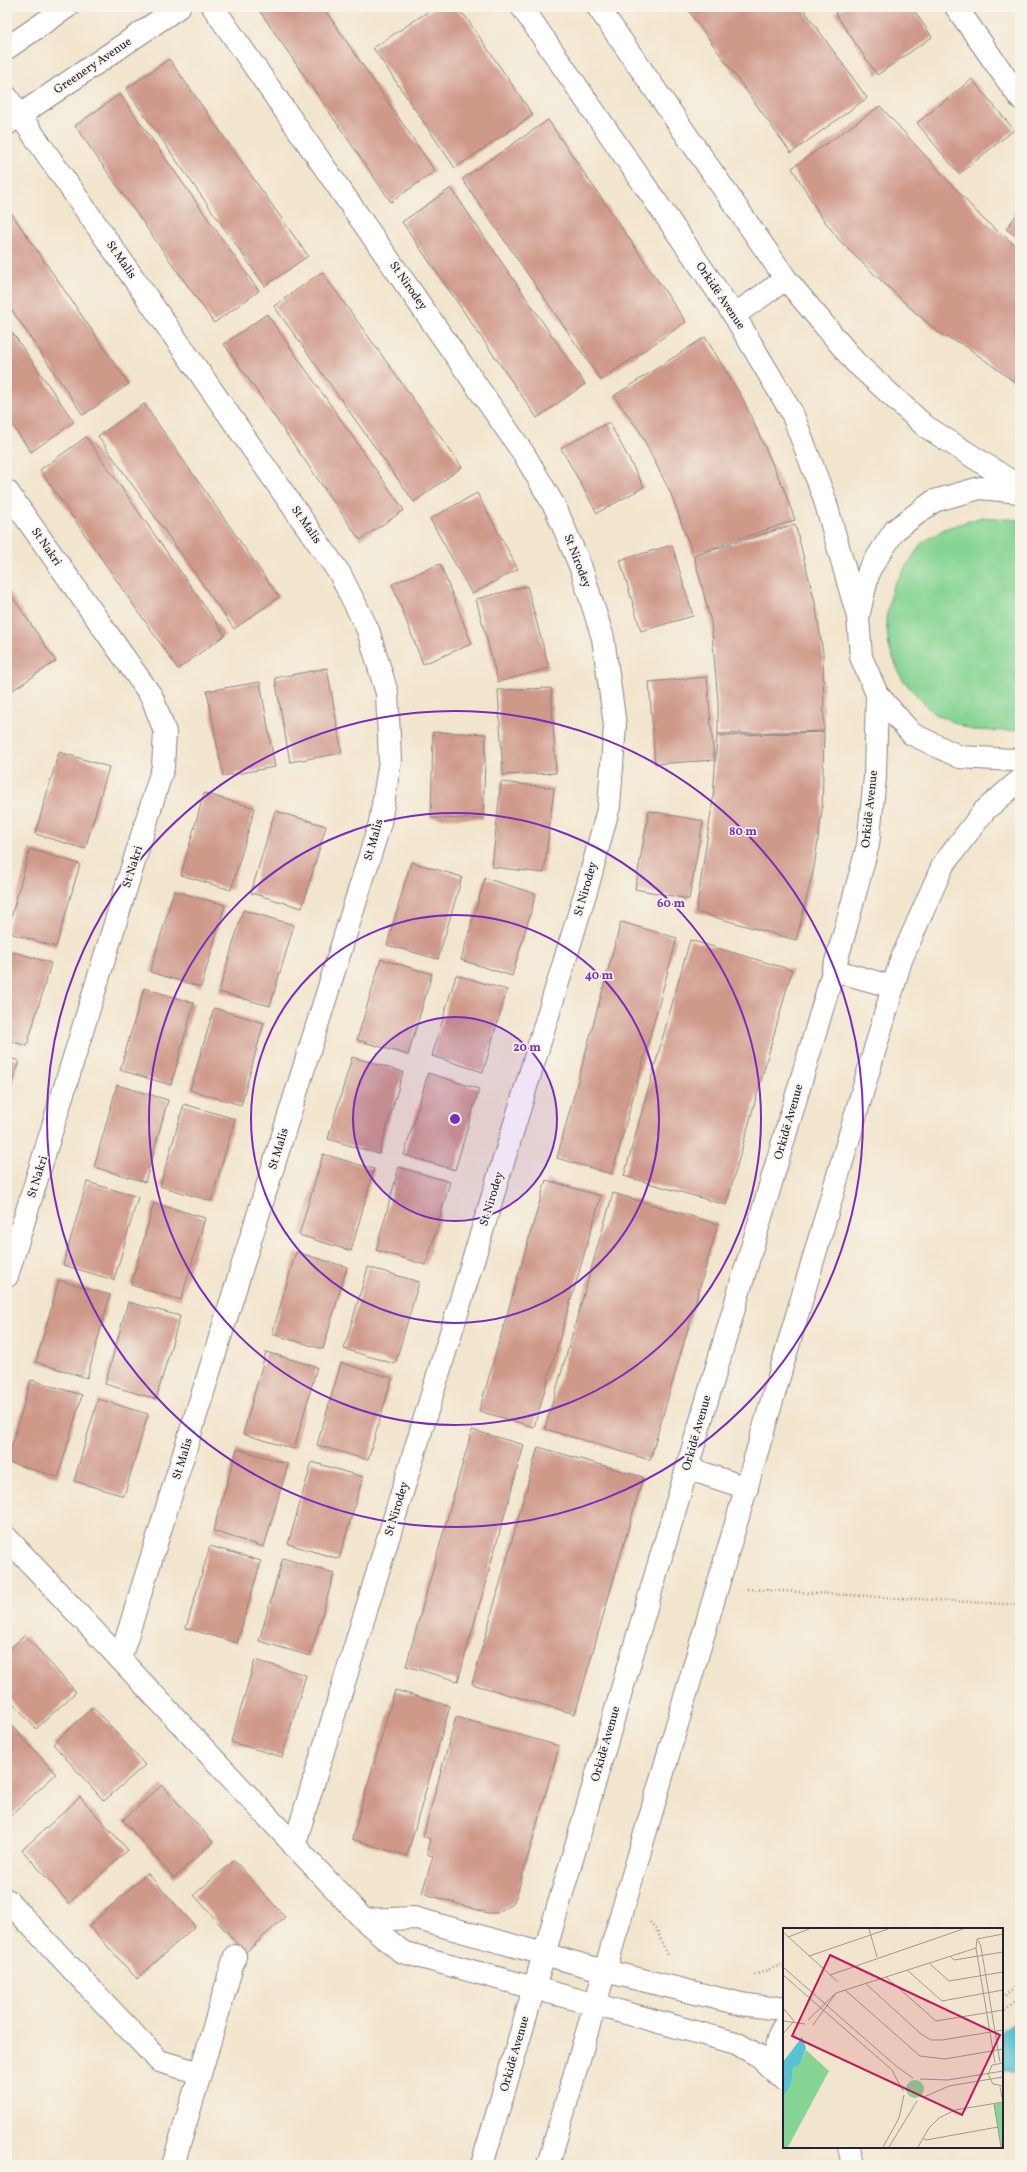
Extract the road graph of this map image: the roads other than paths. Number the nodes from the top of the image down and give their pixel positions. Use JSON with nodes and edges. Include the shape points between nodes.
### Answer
{"nodes":[{"id":1,"x":67,"y":7,"type":"edge"},
{"id":2,"x":179,"y":7,"type":"edge"},
{"id":3,"x":213,"y":7,"type":"edge"},
{"id":4,"x":522,"y":7,"type":"edge"},
{"id":5,"x":598,"y":7,"type":"edge"},
{"id":6,"x":956,"y":7,"type":"edge"},
{"id":7,"x":7,"y":48,"type":"edge"},
{"id":8,"x":7,"y":97,"type":"edge"},
{"id":9,"x":1020,"y":98,"type":"edge"},
{"id":10,"x":13,"y":120,"type":"edge"},
{"id":11,"x":786,"y":279,"type":"junction"},
{"id":12,"x":734,"y":315,"type":"junction"},
{"id":13,"x":1020,"y":487,"type":"edge"},
{"id":14,"x":7,"y":491,"type":"edge"},
{"id":15,"x":1020,"y":492,"type":"edge"},
{"id":16,"x":858,"y":617,"type":"junction"},
{"id":17,"x":877,"y":694,"type":"junction"},
{"id":18,"x":1020,"y":758,"type":"edge"},
{"id":19,"x":1020,"y":780,"type":"edge"},
{"id":20,"x":833,"y":970,"type":"junction"},
{"id":21,"x":893,"y":987,"type":"junction"},
{"id":22,"x":7,"y":1276,"type":"edge"},
{"id":23,"x":687,"y":1468,"type":"junction"},
{"id":24,"x":747,"y":1488,"type":"junction"},
{"id":25,"x":7,"y":1538,"type":"edge"},
{"id":26,"x":120,"y":1660,"type":"junction"},
{"id":27,"x":294,"y":1846,"type":"junction"},
{"id":28,"x":7,"y":1900,"type":"edge"},
{"id":29,"x":364,"y":1920,"type":"junction"},
{"id":30,"x":544,"y":1954,"type":"junction"},
{"id":31,"x":235,"y":1956,"type":"dead end"},
{"id":32,"x":605,"y":1971,"type":"junction"},
{"id":33,"x":534,"y":1988,"type":"junction"},
{"id":34,"x":595,"y":2005,"type":"junction"},
{"id":35,"x":783,"y":2007,"type":"edge"},
{"id":36,"x":783,"y":2028,"type":"edge"},
{"id":37,"x":200,"y":2073,"type":"junction"},
{"id":38,"x":783,"y":2078,"type":"edge"},
{"id":39,"x":783,"y":2079,"type":"edge"},
{"id":40,"x":849,"y":2148,"type":"edge"},
{"id":41,"x":173,"y":2165,"type":"edge"},
{"id":42,"x":482,"y":2165,"type":"edge"},
{"id":43,"x":548,"y":2165,"type":"edge"},
{"id":44,"x":853,"y":2165,"type":"edge"}],
"edges":[{"from":1,"to":7,"type":"street"},
{"from":2,"to":10,"type":"street","name":"Greenery Avenue"},
{"from":3,"to":27,"type":"street","name":"St Nirodey","via":[[524,454],[552,502],[581,568],[603,638],[616,725],[609,806],[589,881]]},
{"from":4,"to":12,"type":"street","name":"Orkidē Avenue"},
{"from":5,"to":11,"type":"street"},
{"from":6,"to":9,"type":"street"},
{"from":8,"to":10,"type":"street","name":"St Malis"},
{"from":10,"to":26,"type":"street","name":"St Malis","via":[[340,574],[368,630],[387,693],[390,761],[380,823]]},
{"from":11,"to":12,"type":"street"},
{"from":11,"to":13,"type":"street","via":[[855,362],[925,426]]},
{"from":12,"to":16,"type":"street","name":"Orkidē Avenue","via":[[792,413],[824,497]]},
{"from":14,"to":22,"type":"street","name":"St Nakri","via":[[152,697],[165,732],[163,767]]},
{"from":15,"to":16,"type":"street","via":[[980,488],[934,501],[895,530],[869,570]]},
{"from":16,"to":17,"type":"street","via":[[862,657]]},
{"from":17,"to":18,"type":"street","via":[[912,734],[960,757],[1013,760]]},
{"from":17,"to":20,"type":"street","name":"Orkidē Avenue","via":[[875,777],[868,845]]},
{"from":19,"to":21,"type":"street","via":[[984,810],[943,865],[901,960]]},
{"from":20,"to":21,"type":"street"},
{"from":20,"to":23,"type":"street","name":"Orkidē Avenue"},
{"from":21,"to":24,"type":"street"},
{"from":23,"to":24,"type":"street"},
{"from":23,"to":30,"type":"street","name":"Orkidē Avenue"},
{"from":24,"to":32,"type":"street"},
{"from":25,"to":26,"type":"street"},
{"from":26,"to":27,"type":"street"},
{"from":27,"to":29,"type":"street"},
{"from":28,"to":37,"type":"street","via":[[159,2061]]},
{"from":29,"to":30,"type":"street","via":[[414,1918]]},
{"from":29,"to":33,"type":"street","via":[[402,1952]]},
{"from":30,"to":32,"type":"street"},
{"from":30,"to":33,"type":"street","name":"Orkidē Avenue"},
{"from":31,"to":37,"type":"street"},
{"from":32,"to":34,"type":"street"},
{"from":32,"to":35,"type":"street","via":[[741,2004]]},
{"from":33,"to":34,"type":"street"},
{"from":33,"to":42,"type":"street","name":"Orkidē Avenue"},
{"from":34,"to":39,"type":"street","via":[[736,2043],[757,2055]]},
{"from":34,"to":43,"type":"street"},
{"from":36,"to":38,"type":"street","via":[[776,2053],[777,2064]]},
{"from":37,"to":41,"type":"street"},
{"from":40,"to":44,"type":"street"}]}
